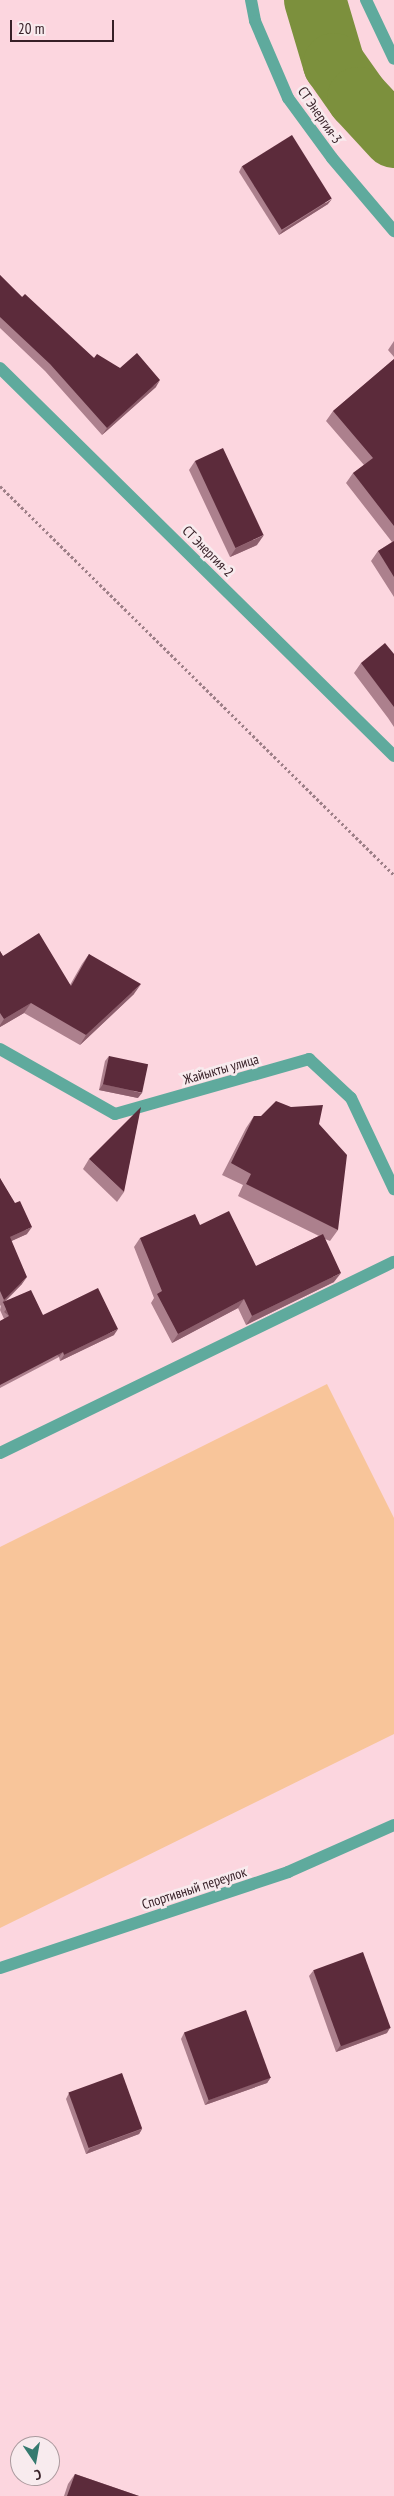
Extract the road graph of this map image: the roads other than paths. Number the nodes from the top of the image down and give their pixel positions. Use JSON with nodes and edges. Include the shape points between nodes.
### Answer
{"nodes":[{"id":1,"x":251,"y":0,"type":"edge"},
{"id":2,"x":366,"y":0,"type":"edge"},
{"id":3,"x":394,"y":59,"type":"edge"},
{"id":4,"x":394,"y":231,"type":"edge"},
{"id":5,"x":0,"y":368,"type":"edge"},
{"id":6,"x":394,"y":756,"type":"edge"},
{"id":7,"x":0,"y":1049,"type":"edge"},
{"id":8,"x":394,"y":1190,"type":"edge"},
{"id":9,"x":394,"y":1262,"type":"edge"},
{"id":10,"x":0,"y":1453,"type":"edge"},
{"id":11,"x":394,"y":1825,"type":"edge"},
{"id":12,"x":0,"y":1968,"type":"edge"}],
"edges":[{"from":1,"to":4,"type":"street","name":"СТ Энергия-3","via":[[255,21],[288,98],[332,158]]},
{"from":2,"to":3,"type":"street"},
{"from":5,"to":6,"type":"street","name":"СТ Энергия-2"},
{"from":7,"to":8,"type":"street","name":"Жайыкты улица","via":[[115,1114],[309,1059],[351,1098]]},
{"from":9,"to":10,"type":"street"},
{"from":11,"to":12,"type":"street","name":"Спортивный переулок","via":[[288,1872]]}]}
